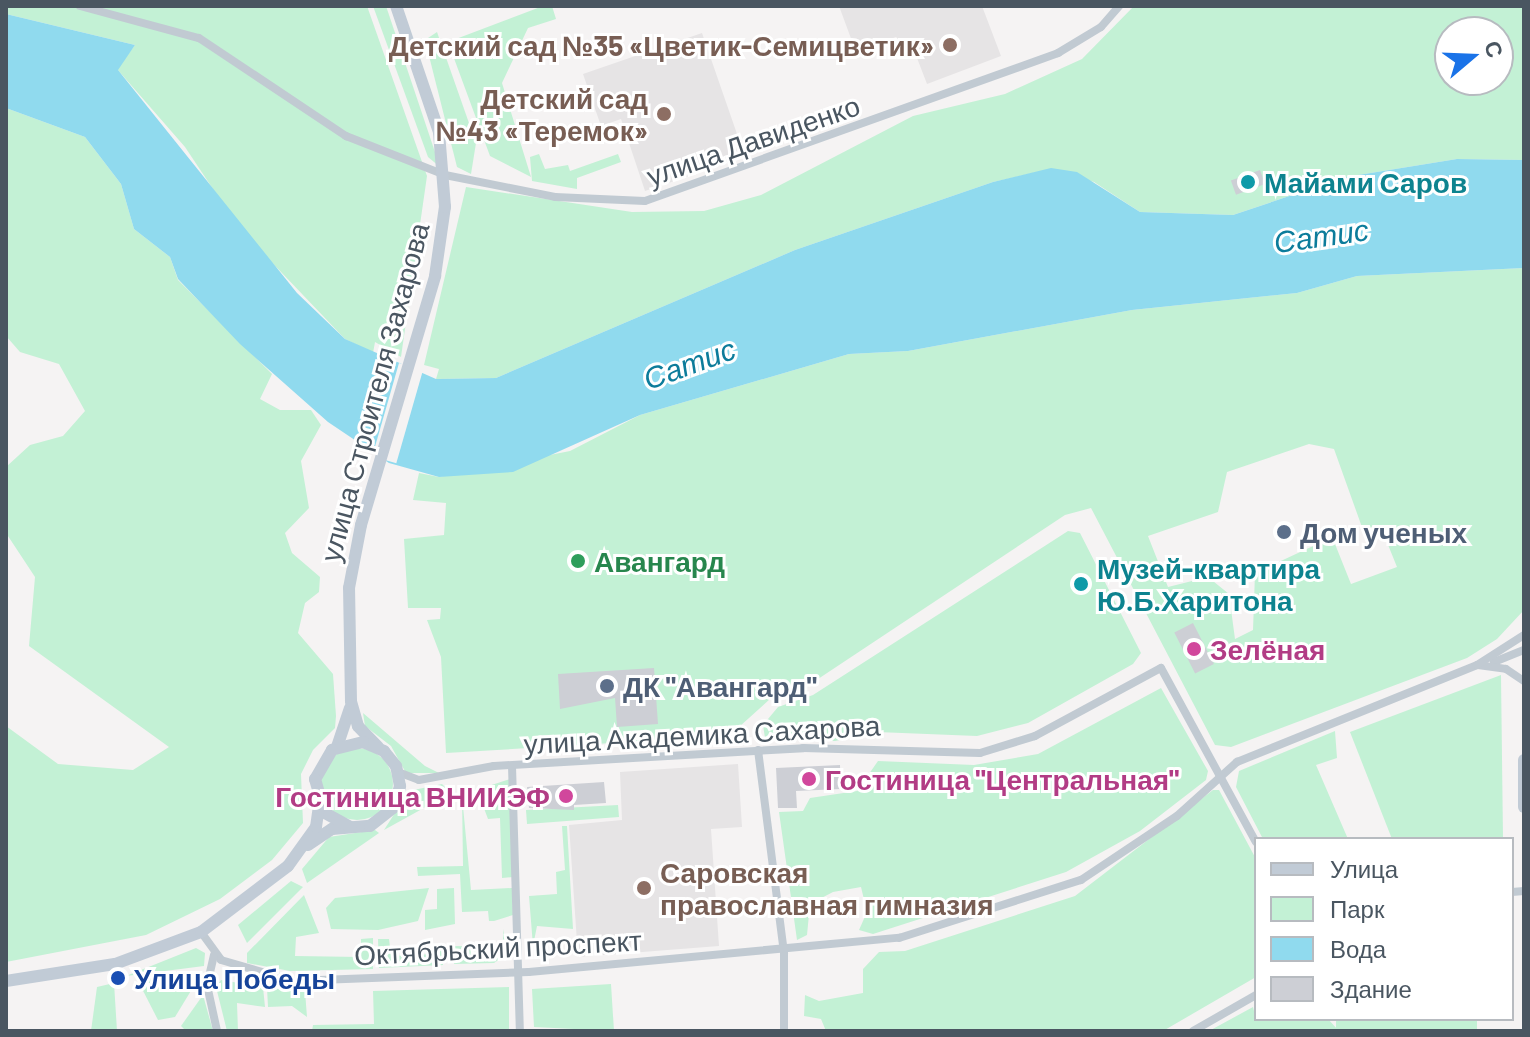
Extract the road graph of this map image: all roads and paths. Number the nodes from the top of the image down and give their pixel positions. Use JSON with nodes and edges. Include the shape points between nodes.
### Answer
{"nodes":[{"id":1,"x":80,"y":6,"type":"edge"},
{"id":2,"x":396,"y":6,"type":"edge"},
{"id":3,"x":1119,"y":6,"type":"edge"},
{"id":4,"x":445,"y":175,"type":"junction"},
{"id":5,"x":1524,"y":635,"type":"edge"},
{"id":6,"x":1524,"y":650,"type":"edge"},
{"id":7,"x":1477,"y":665,"type":"junction"},
{"id":8,"x":1524,"y":681,"type":"edge"},
{"id":9,"x":351,"y":701,"type":"junction"},
{"id":10,"x":378,"y":747,"type":"junction"},
{"id":11,"x":332,"y":750,"type":"junction"},
{"id":12,"x":758,"y":750,"type":"junction"},
{"id":13,"x":1524,"y":760,"type":"edge"},
{"id":14,"x":512,"y":766,"type":"junction"},
{"id":15,"x":398,"y":772,"type":"junction"},
{"id":16,"x":1221,"y":777,"type":"junction"},
{"id":17,"x":419,"y":780,"type":"junction"},
{"id":18,"x":398,"y":799,"type":"junction"},
{"id":19,"x":319,"y":805,"type":"junction"},
{"id":20,"x":1524,"y":807,"type":"edge"},
{"id":21,"x":350,"y":827,"type":"junction"},
{"id":22,"x":1254,"y":838,"type":"edge"},
{"id":23,"x":305,"y":846,"type":"junction"},
{"id":24,"x":201,"y":932,"type":"junction"},
{"id":25,"x":784,"y":953,"type":"junction"},
{"id":26,"x":214,"y":955,"type":"junction"},
{"id":27,"x":518,"y":973,"type":"junction"},
{"id":28,"x":6,"y":981,"type":"edge"},
{"id":29,"x":1254,"y":996,"type":"edge"},
{"id":30,"x":217,"y":1031,"type":"edge"},
{"id":31,"x":520,"y":1031,"type":"edge"},
{"id":32,"x":784,"y":1031,"type":"edge"},
{"id":33,"x":1193,"y":1031,"type":"edge"}],
"edges":[{"from":1,"to":4,"type":"street","name":"улица Давиденко","via":[[199,38],[346,136]]},
{"from":2,"to":4,"type":"street","name":"улица Строителя Захарова","via":[[439,132]]},
{"from":3,"to":4,"type":"street","name":"улица Давиденко","via":[[1101,27],[1058,53],[645,201],[555,197]]},
{"from":4,"to":9,"type":"street","name":"улица Строителя Захарова","via":[[442,241],[349,588]]},
{"from":5,"to":7,"type":"street","name":"Октябрьский проспект"},
{"from":6,"to":7,"type":"street","name":"Октябрьский проспект"},
{"from":7,"to":8,"type":"street","via":[[1506,669]]},
{"from":7,"to":16,"type":"street","name":"Октябрьский проспект","via":[[1260,750]]},
{"from":9,"to":10,"type":"street","name":"улица Строителя Захарова","via":[[358,726]]},
{"from":9,"to":11,"type":"street","name":"улица Строителя Захарова","via":[[343,737]]},
{"from":10,"to":11,"type":"street","via":[[355,742]]},
{"from":10,"to":15,"type":"street"},
{"from":11,"to":19,"type":"street","via":[[317,771]]},
{"from":12,"to":14,"type":"street","name":"улица Академика Сахарова"},
{"from":12,"to":16,"type":"street","name":"улица Академика Сахарова","via":[[1000,748],[1161,668]]},
{"from":12,"to":25,"type":"street"},
{"from":13,"to":20,"type":"street"},
{"from":14,"to":17,"type":"street","name":"улица Академика Сахарова"},
{"from":14,"to":27,"type":"street"},
{"from":15,"to":17,"type":"street","name":"улица Академика Сахарова"},
{"from":15,"to":18,"type":"street"},
{"from":16,"to":22,"type":"street"},
{"from":16,"to":25,"type":"street","name":"Октябрьский проспект","via":[[1131,850],[1034,900],[899,938]]},
{"from":17,"to":18,"type":"street"},
{"from":18,"to":21,"type":"street","via":[[379,822]]},
{"from":19,"to":21,"type":"street"},
{"from":19,"to":23,"type":"street"},
{"from":21,"to":23,"type":"street","via":[[332,829]]},
{"from":23,"to":24,"type":"street","via":[[271,881]]},
{"from":24,"to":26,"type":"street"},
{"from":24,"to":28,"type":"street","via":[[115,964]]},
{"from":25,"to":27,"type":"street","name":"Октябрьский проспект"},
{"from":25,"to":32,"type":"street"},
{"from":26,"to":27,"type":"street","name":"Октябрьский проспект","via":[[293,981]]},
{"from":26,"to":30,"type":"street","via":[[207,985]]},
{"from":27,"to":31,"type":"street"},
{"from":29,"to":33,"type":"street"}]}
